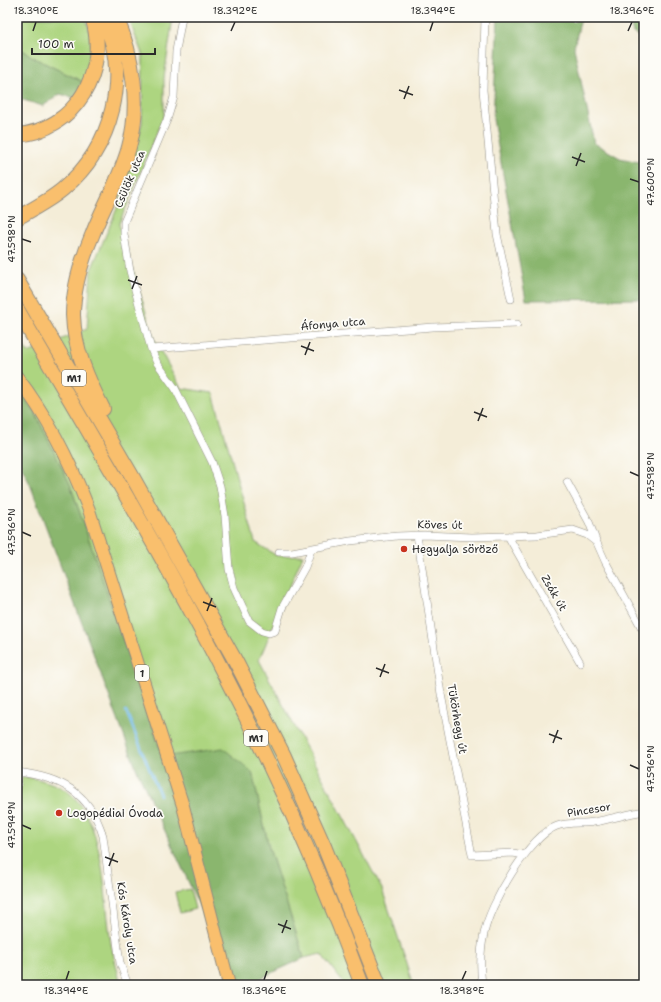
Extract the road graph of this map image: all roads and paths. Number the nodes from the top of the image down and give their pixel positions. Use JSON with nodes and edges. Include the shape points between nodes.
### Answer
{"nodes":[{"id":1,"x":92,"y":17,"type":"edge"},
{"id":2,"x":103,"y":17,"type":"edge"},
{"id":3,"x":116,"y":17,"type":"edge"},
{"id":4,"x":182,"y":17,"type":"edge"},
{"id":5,"x":485,"y":17,"type":"edge"},
{"id":6,"x":17,"y":135,"type":"edge"},
{"id":7,"x":17,"y":218,"type":"edge"},
{"id":8,"x":17,"y":280,"type":"edge"},
{"id":9,"x":511,"y":299,"type":"dead end"},
{"id":10,"x":17,"y":309,"type":"edge"},
{"id":11,"x":517,"y":324,"type":"dead end"},
{"id":12,"x":152,"y":349,"type":"junction"},
{"id":13,"x":17,"y":377,"type":"edge"},
{"id":14,"x":132,"y":476,"type":"junction"},
{"id":15,"x":567,"y":482,"type":"dead end"},
{"id":16,"x":417,"y":535,"type":"junction"},
{"id":17,"x":508,"y":536,"type":"junction"},
{"id":18,"x":597,"y":543,"type":"junction"},
{"id":19,"x":311,"y":550,"type":"junction"},
{"id":20,"x":279,"y":552,"type":"dead end"},
{"id":21,"x":644,"y":632,"type":"edge"},
{"id":22,"x":580,"y":662,"type":"dead end"},
{"id":23,"x":18,"y":772,"type":"edge"},
{"id":24,"x":17,"y":789,"type":"edge"},
{"id":25,"x":644,"y":811,"type":"edge"},
{"id":26,"x":524,"y":855,"type":"junction"},
{"id":27,"x":128,"y":985,"type":"edge"},
{"id":28,"x":230,"y":985,"type":"edge"},
{"id":29,"x":362,"y":985,"type":"edge"},
{"id":30,"x":379,"y":985,"type":"edge"},
{"id":31,"x":482,"y":985,"type":"edge"}],
"edges":[{"from":1,"to":6,"type":"highway","via":[[97,38],[96,58],[92,77],[84,94],[65,117],[37,131]]},
{"from":2,"to":7,"type":"highway","via":[[112,44],[116,70],[113,108],[105,134],[90,160],[71,182]]},
{"from":3,"to":14,"type":"highway","via":[[132,73],[135,108],[133,128],[124,162],[83,259],[73,314],[82,361],[92,388],[120,442]]},
{"from":4,"to":12,"type":"street","name":"Csülök utca","via":[[176,51],[174,98],[124,222],[130,271]]},
{"from":5,"to":9,"type":"street","via":[[483,90],[497,234]]},
{"from":8,"to":14,"type":"highway","number":"M1"},
{"from":10,"to":29,"type":"highway","number":"M1","via":[[221,667],[311,854]]},
{"from":11,"to":12,"type":"street","name":"Áfonya utca","via":[[433,327]]},
{"from":12,"to":19,"type":"street","name":"Csülök utca","via":[[157,363],[175,388],[212,462],[220,486],[229,569],[234,588],[249,621],[256,628],[269,633],[274,631],[282,608]]},
{"from":13,"to":28,"type":"main road","number":"1","via":[[56,438],[89,510],[183,806]]},
{"from":14,"to":30,"type":"highway","number":"M1","via":[[236,662],[284,756],[324,846]]},
{"from":15,"to":18,"type":"street","via":[[589,522]]},
{"from":16,"to":17,"type":"street","name":"Köves út"},
{"from":16,"to":19,"type":"street","name":"Köves út","via":[[350,541]]},
{"from":16,"to":26,"type":"street","name":"Tükörhegy út","via":[[441,694],[472,855]]},
{"from":17,"to":18,"type":"street","name":"Köves út","via":[[573,530],[587,535]]},
{"from":17,"to":22,"type":"street","name":"Zsák út"},
{"from":18,"to":21,"type":"street"},
{"from":19,"to":20,"type":"street","name":"Köves út"},
{"from":23,"to":24,"type":"street"},
{"from":23,"to":27,"type":"street","name":"Kós Károly utca","via":[[49,777],[63,784],[84,801],[99,822],[120,963]]},
{"from":25,"to":26,"type":"street","name":"Pincesor","via":[[594,822],[557,826]]},
{"from":26,"to":31,"type":"street","name":"Pincesor","via":[[490,909],[480,963]]}]}
